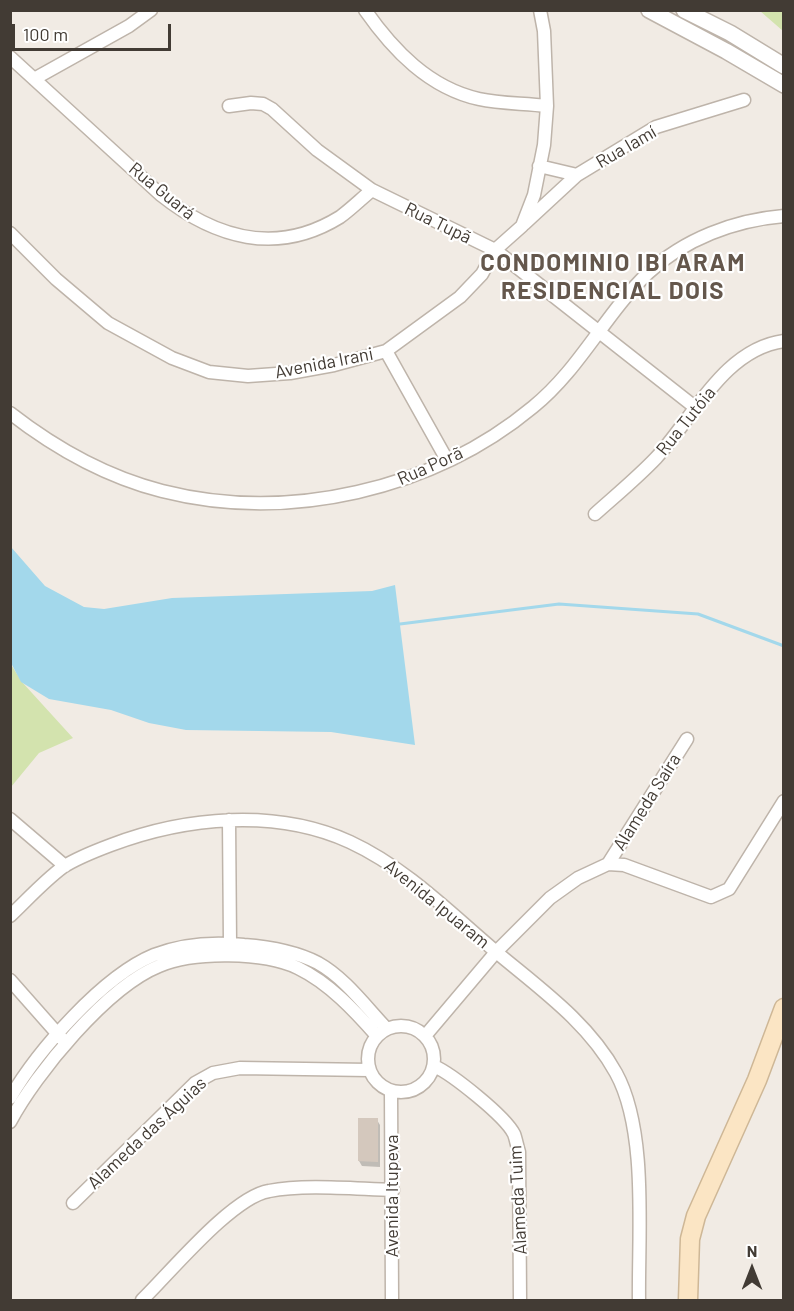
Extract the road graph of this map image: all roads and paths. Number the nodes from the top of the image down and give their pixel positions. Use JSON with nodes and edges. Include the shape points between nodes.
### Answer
{"nodes":[{"id":1,"x":151,"y":10,"type":"edge"},
{"id":2,"x":365,"y":10,"type":"edge"},
{"id":3,"x":540,"y":10,"type":"edge"},
{"id":4,"x":649,"y":10,"type":"edge"},
{"id":5,"x":684,"y":10,"type":"edge"},
{"id":6,"x":10,"y":57,"type":"edge"},
{"id":7,"x":783,"y":66,"type":"edge"},
{"id":8,"x":34,"y":79,"type":"junction"},
{"id":9,"x":783,"y":85,"type":"edge"},
{"id":10,"x":744,"y":100,"type":"dead end"},
{"id":11,"x":229,"y":106,"type":"dead end"},
{"id":12,"x":547,"y":106,"type":"junction"},
{"id":13,"x":539,"y":166,"type":"junction"},
{"id":14,"x":578,"y":175,"type":"junction"},
{"id":15,"x":372,"y":190,"type":"junction"},
{"id":16,"x":783,"y":216,"type":"edge"},
{"id":17,"x":522,"y":226,"type":"junction"},
{"id":18,"x":10,"y":233,"type":"edge"},
{"id":19,"x":495,"y":250,"type":"junction"},
{"id":20,"x":599,"y":334,"type":"junction"},
{"id":21,"x":783,"y":341,"type":"edge"},
{"id":22,"x":386,"y":351,"type":"junction"},
{"id":23,"x":696,"y":408,"type":"junction"},
{"id":24,"x":10,"y":413,"type":"edge"},
{"id":25,"x":447,"y":460,"type":"junction"},
{"id":26,"x":595,"y":514,"type":"dead end"},
{"id":27,"x":687,"y":739,"type":"dead end"},
{"id":28,"x":783,"y":801,"type":"edge"},
{"id":29,"x":10,"y":819,"type":"edge"},
{"id":30,"x":229,"y":820,"type":"junction"},
{"id":31,"x":608,"y":864,"type":"junction"},
{"id":32,"x":65,"y":866,"type":"junction"},
{"id":33,"x":10,"y":916,"type":"edge"},
{"id":34,"x":230,"y":944,"type":"junction"},
{"id":35,"x":496,"y":952,"type":"junction"},
{"id":36,"x":10,"y":980,"type":"edge"},
{"id":37,"x":783,"y":1008,"type":"edge"},
{"id":38,"x":382,"y":1032,"type":"junction"},
{"id":39,"x":58,"y":1034,"type":"junction"},
{"id":40,"x":425,"y":1036,"type":"junction"},
{"id":41,"x":67,"y":1044,"type":"junction"},
{"id":42,"x":434,"y":1066,"type":"junction"},
{"id":43,"x":369,"y":1070,"type":"junction"},
{"id":44,"x":391,"y":1091,"type":"junction"},
{"id":45,"x":10,"y":1098,"type":"edge"},
{"id":46,"x":10,"y":1122,"type":"edge"},
{"id":47,"x":393,"y":1190,"type":"junction"},
{"id":48,"x":74,"y":1203,"type":"dead end"},
{"id":49,"x":142,"y":1300,"type":"edge"},
{"id":50,"x":392,"y":1300,"type":"edge"},
{"id":51,"x":520,"y":1300,"type":"edge"},
{"id":52,"x":639,"y":1300,"type":"edge"},
{"id":53,"x":688,"y":1300,"type":"edge"}],
"edges":[{"from":1,"to":8,"type":"street"},
{"from":2,"to":12,"type":"street","via":[[409,63],[445,87],[478,99]]},
{"from":3,"to":12,"type":"street","name":"Avenida Irani"},
{"from":4,"to":9,"type":"street"},
{"from":5,"to":7,"type":"street"},
{"from":6,"to":8,"type":"street","name":"Rua Guará"},
{"from":8,"to":15,"type":"street","name":"Rua Guará","via":[[161,195],[187,216],[219,231],[250,238],[304,234],[341,216]]},
{"from":10,"to":14,"type":"street","name":"Rua Iamí","via":[[656,127]]},
{"from":11,"to":15,"type":"street","name":"Rua Tupã","via":[[251,103],[272,109],[317,150]]},
{"from":12,"to":13,"type":"street","name":"Avenida Irani"},
{"from":13,"to":14,"type":"street","name":"Rua Iamí"},
{"from":13,"to":17,"type":"street","name":"Avenida Irani","via":[[534,195]]},
{"from":14,"to":17,"type":"street","name":"Rua Iamí"},
{"from":15,"to":19,"type":"street","name":"Rua Tupã"},
{"from":16,"to":20,"type":"street","name":"Rua Porã","via":[[758,218],[725,228],[677,251],[649,273]]},
{"from":17,"to":19,"type":"street","name":"Avenida Irani"},
{"from":18,"to":22,"type":"street","name":"Avenida Irani","via":[[108,323],[172,358],[209,372],[248,376],[290,373]]},
{"from":19,"to":20,"type":"street","name":"Rua Tupã"},
{"from":19,"to":22,"type":"street","name":"Avenida Irani","via":[[482,274],[460,297]]},
{"from":20,"to":23,"type":"street","name":"Rua Tupã"},
{"from":20,"to":25,"type":"street","name":"Rua Porã","via":[[579,362],[535,406],[497,434]]},
{"from":21,"to":23,"type":"street","name":"Rua Tutóia","via":[[756,348],[742,357]]},
{"from":22,"to":25,"type":"street"},
{"from":23,"to":26,"type":"street","name":"Rua Tutóia","via":[[654,460]]},
{"from":24,"to":25,"type":"street","name":"Rua Porã","via":[[70,453],[117,476],[162,491],[247,504],[374,489]]},
{"from":27,"to":31,"type":"street","name":"Alameda Saíra"},
{"from":28,"to":31,"type":"street","via":[[729,889],[722,894],[711,897],[639,870]]},
{"from":29,"to":32,"type":"street"},
{"from":30,"to":32,"type":"street","name":"Avenida Ipuaram","via":[[163,827]]},
{"from":30,"to":34,"type":"street"},
{"from":30,"to":35,"type":"street","name":"Avenida Ipuaram","via":[[273,822],[348,841],[411,878]]},
{"from":31,"to":35,"type":"street","via":[[565,886]]},
{"from":32,"to":33,"type":"street","name":"Avenida Ipuaram"},
{"from":34,"to":38,"type":"street","via":[[270,947],[318,963],[333,973]]},
{"from":34,"to":39,"type":"street","via":[[195,946],[154,955],[117,978]]},
{"from":35,"to":40,"type":"street"},
{"from":35,"to":52,"type":"street","name":"Avenida Ipuaram","via":[[560,1004],[616,1074],[630,1109],[637,1144]]},
{"from":36,"to":39,"type":"street"},
{"from":37,"to":53,"type":"main road","via":[[757,1080],[696,1216],[690,1239]]},
{"from":38,"to":40,"type":"street","via":[[405,1026]]},
{"from":38,"to":41,"type":"street","via":[[297,968],[269,960],[217,957],[179,960],[146,973],[101,1008]]},
{"from":38,"to":43,"type":"street","via":[[370,1046]]},
{"from":39,"to":41,"type":"street"},
{"from":39,"to":45,"type":"street"},
{"from":40,"to":42,"type":"street","via":[[434,1054]]},
{"from":41,"to":46,"type":"street"},
{"from":42,"to":44,"type":"street","via":[[418,1088]]},
{"from":42,"to":51,"type":"street","name":"Alameda Tuim","via":[[447,1071],[503,1119],[514,1134],[519,1152]]},
{"from":43,"to":44,"type":"street"},
{"from":43,"to":48,"type":"street","name":"Alameda das Águias","via":[[240,1068],[207,1075]]},
{"from":44,"to":47,"type":"street","name":"Avenida Itupeva"},
{"from":47,"to":49,"type":"street","via":[[268,1191],[247,1199]]},
{"from":47,"to":50,"type":"street","name":"Avenida Itupeva"}]}
